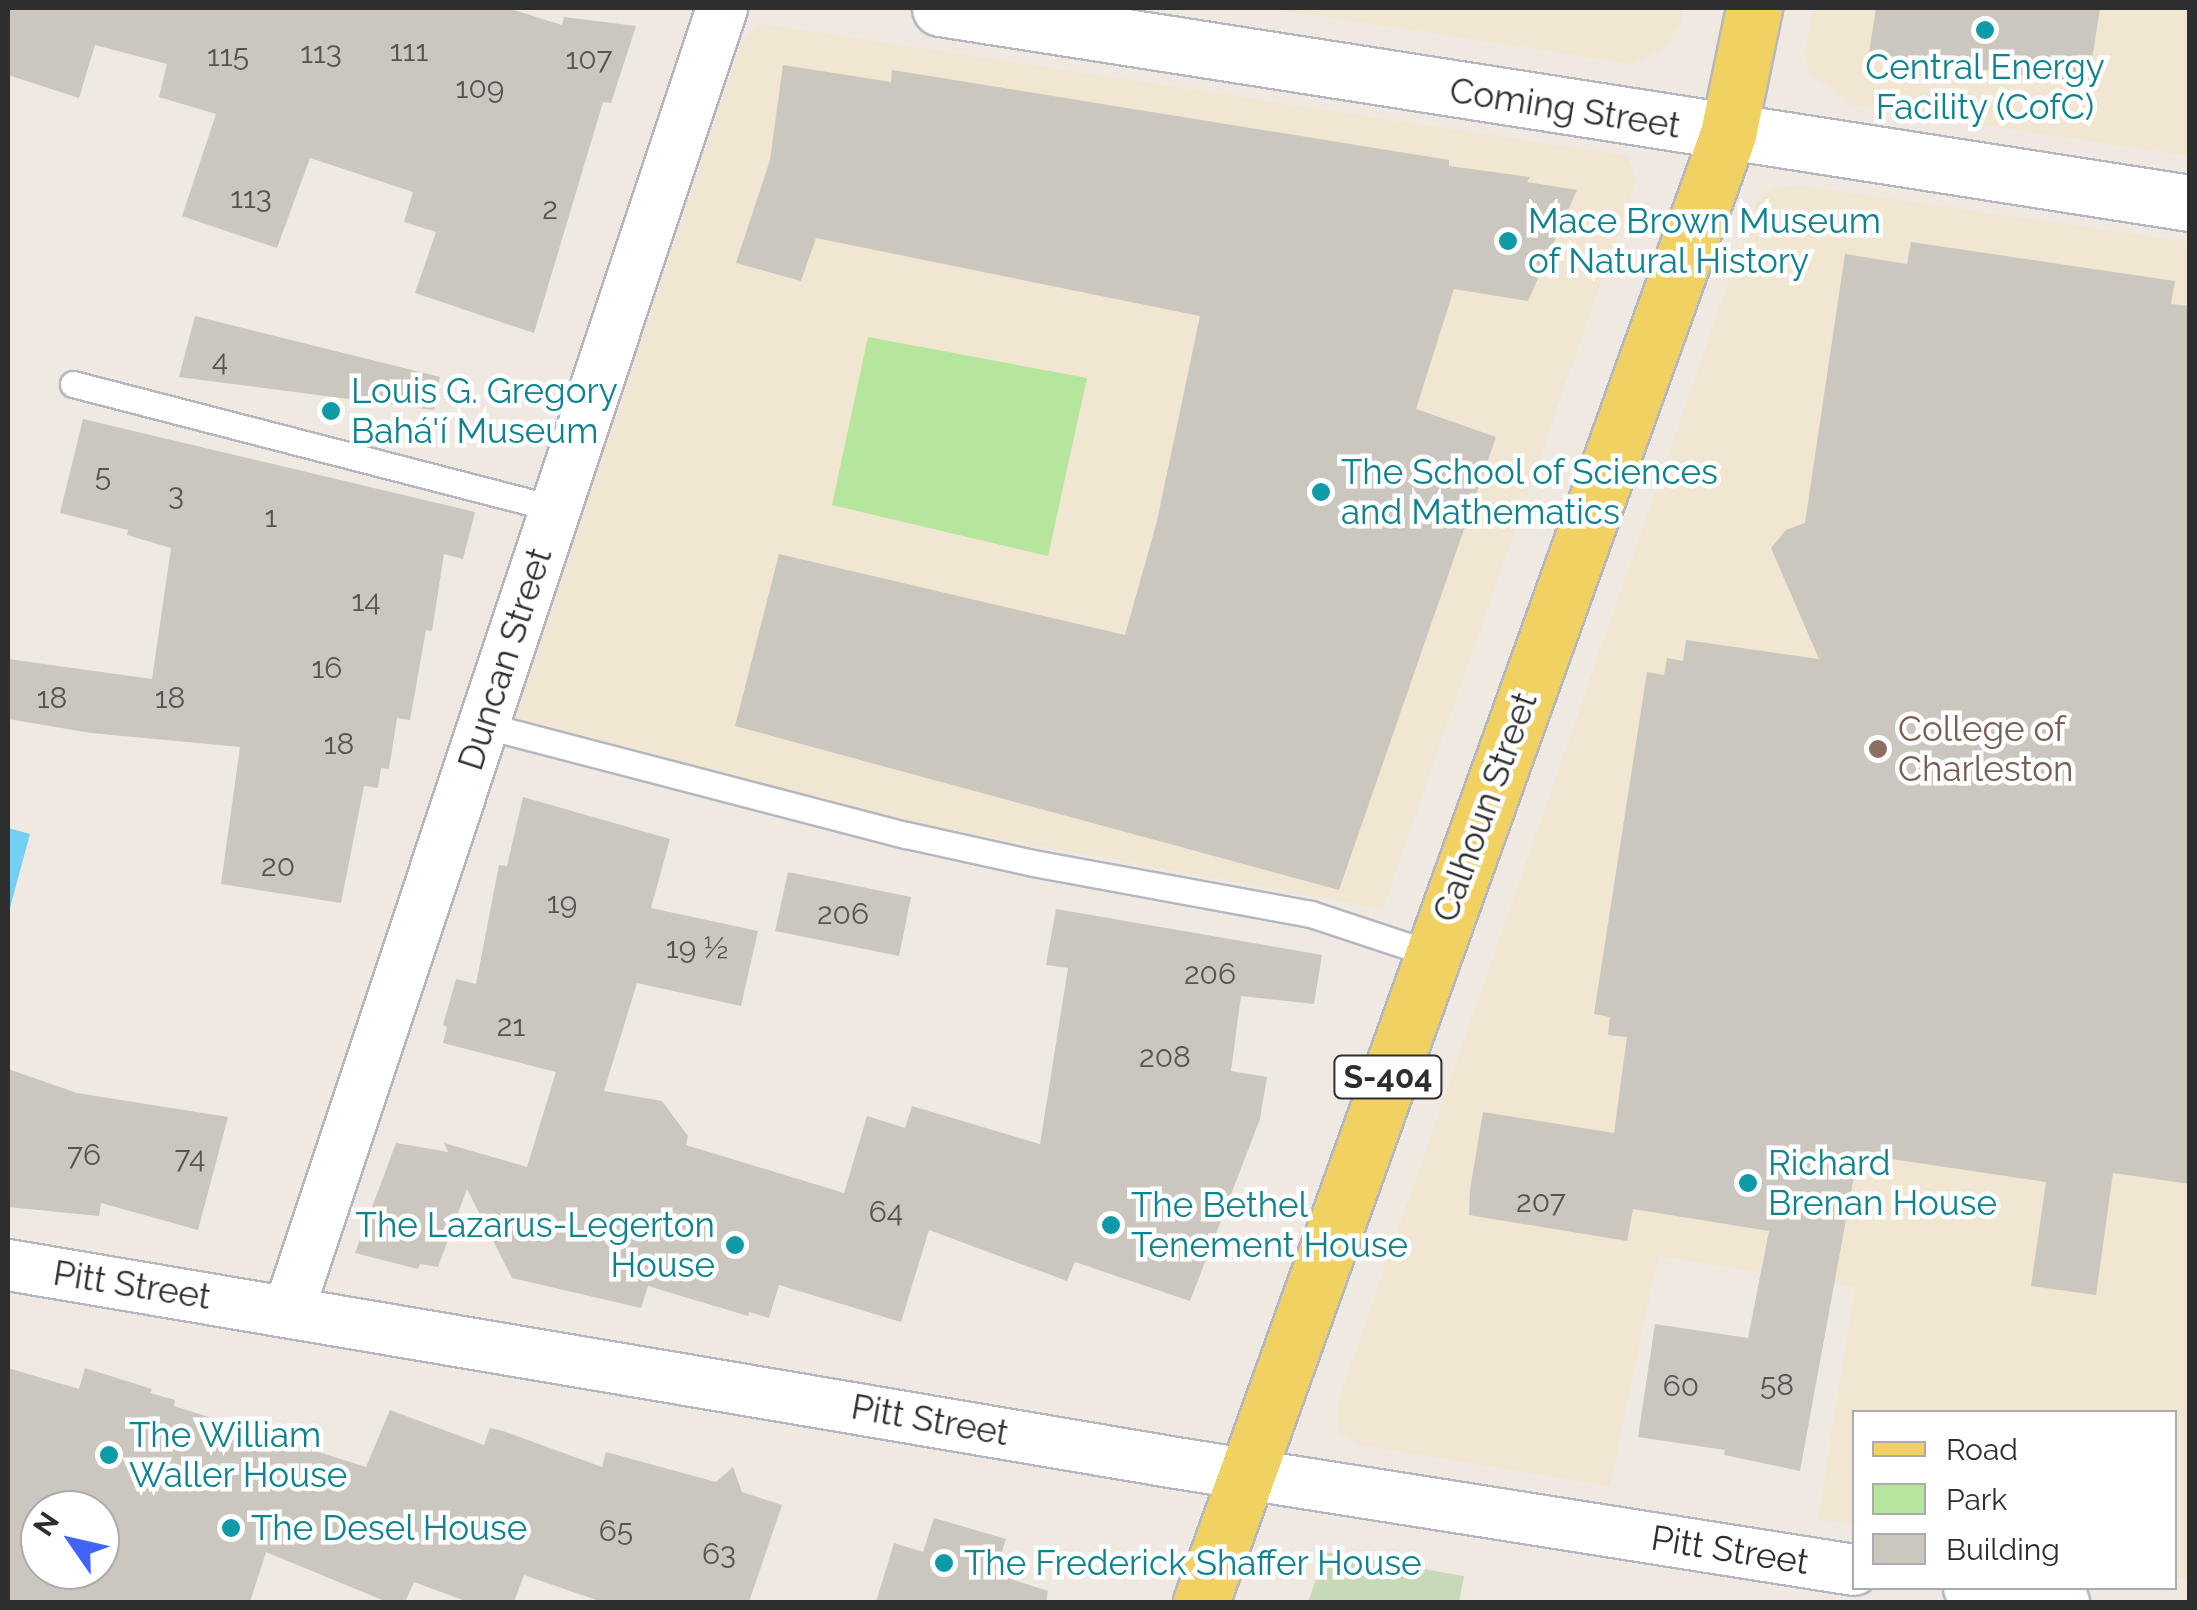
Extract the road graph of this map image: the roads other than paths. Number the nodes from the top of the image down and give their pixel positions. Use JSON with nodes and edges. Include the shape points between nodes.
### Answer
{"nodes":[{"id":1,"x":722,"y":8,"type":"edge"},
{"id":2,"x":940,"y":8,"type":"edge"},
{"id":3,"x":1754,"y":8,"type":"edge"},
{"id":4,"x":1728,"y":134,"type":"junction"},
{"id":5,"x":2190,"y":203,"type":"edge"},
{"id":6,"x":73,"y":384,"type":"dead end"},
{"id":7,"x":555,"y":509,"type":"junction"},
{"id":8,"x":483,"y":726,"type":"junction"},
{"id":9,"x":1432,"y":954,"type":"junction"},
{"id":10,"x":8,"y":1264,"type":"edge"},
{"id":11,"x":289,"y":1310,"type":"junction"},
{"id":12,"x":1244,"y":1474,"type":"junction"},
{"id":13,"x":1852,"y":1570,"type":"edge"},
{"id":14,"x":1983,"y":1590,"type":"edge"},
{"id":15,"x":1200,"y":1602,"type":"edge"},
{"id":16,"x":2064,"y":1602,"type":"edge"}],
"edges":[{"from":1,"to":7,"type":"street","name":"Duncan Street"},
{"from":2,"to":4,"type":"street","name":"Coming Street"},
{"from":3,"to":4,"type":"main road","name":"Calhoun Street","number":"S-404"},
{"from":4,"to":5,"type":"street","name":"Coming Street"},
{"from":4,"to":9,"type":"main road","name":"Calhoun Street","number":"S-404"},
{"from":6,"to":7,"type":"lane"},
{"from":7,"to":8,"type":"street","name":"Duncan Street"},
{"from":8,"to":9,"type":"lane","via":[[1033,864],[1311,914]]},
{"from":8,"to":11,"type":"street","name":"Duncan Street"},
{"from":9,"to":12,"type":"main road","name":"Calhoun Street","number":"S-404"},
{"from":10,"to":11,"type":"street","name":"Pitt Street"},
{"from":11,"to":12,"type":"street","name":"Pitt Street"},
{"from":12,"to":13,"type":"street","name":"Pitt Street"},
{"from":12,"to":15,"type":"main road","name":"Calhoun Street","number":"S-404"},
{"from":14,"to":16,"type":"street"}]}
